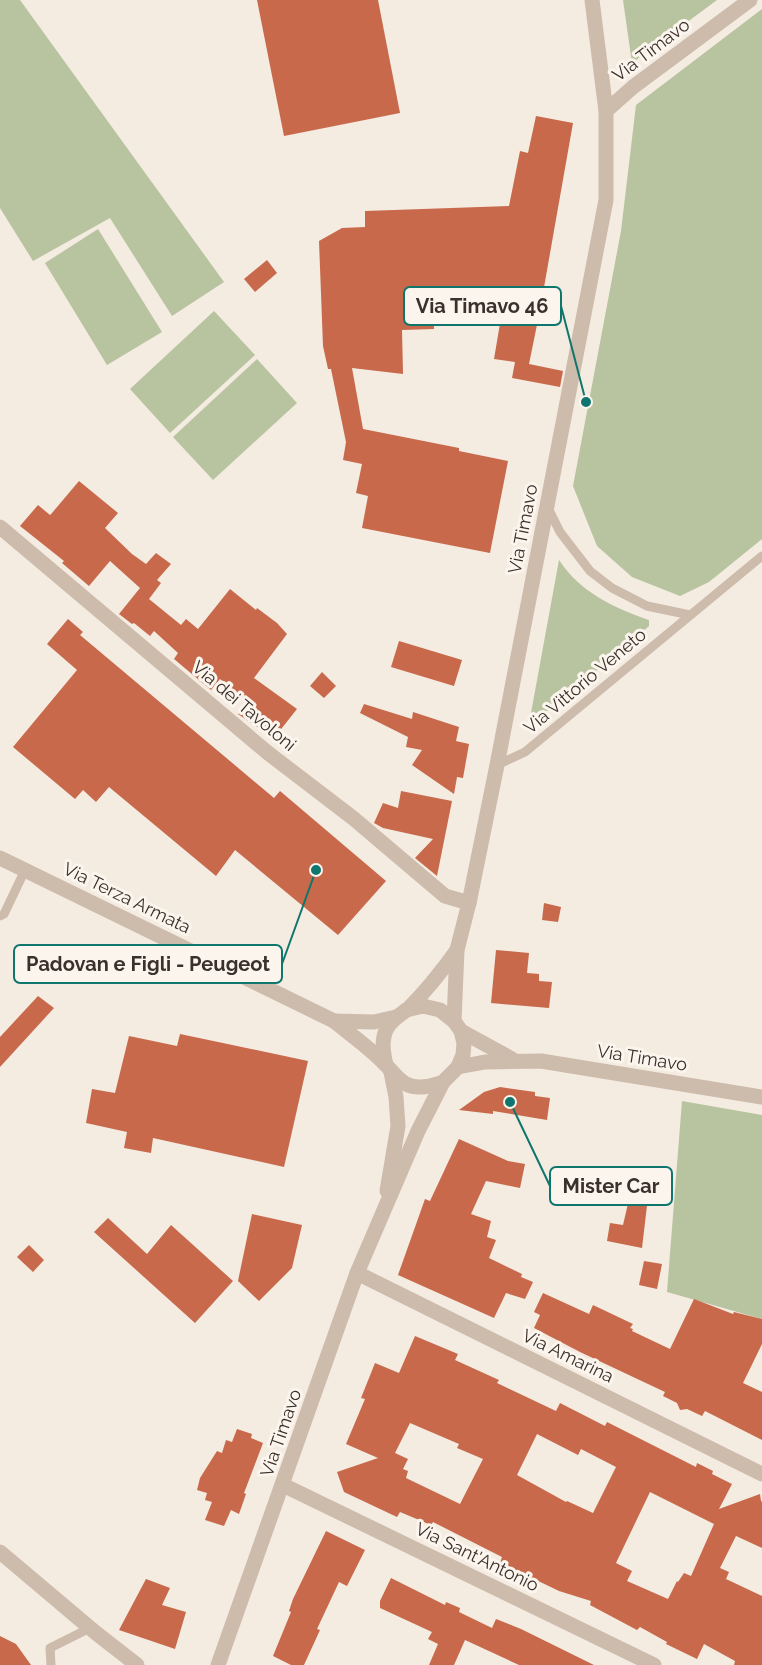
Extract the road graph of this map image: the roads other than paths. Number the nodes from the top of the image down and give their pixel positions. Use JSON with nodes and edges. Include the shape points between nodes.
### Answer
{"nodes":[{"id":1,"x":592,"y":0,"type":"edge"},
{"id":2,"x":750,"y":0,"type":"edge"},
{"id":3,"x":606,"y":111,"type":"junction"},
{"id":4,"x":547,"y":506,"type":"junction"},
{"id":5,"x":0,"y":527,"type":"edge"},
{"id":6,"x":762,"y":556,"type":"edge"},
{"id":7,"x":690,"y":615,"type":"junction"},
{"id":8,"x":497,"y":765,"type":"junction"},
{"id":9,"x":0,"y":858,"type":"edge"},
{"id":10,"x":25,"y":870,"type":"junction"},
{"id":11,"x":469,"y":903,"type":"junction"},
{"id":12,"x":0,"y":916,"type":"edge"},
{"id":13,"x":457,"y":950,"type":"junction"},
{"id":14,"x":401,"y":1014,"type":"junction"},
{"id":15,"x":334,"y":1021,"type":"junction"},
{"id":16,"x":457,"y":1026,"type":"junction"},
{"id":17,"x":515,"y":1060,"type":"junction"},
{"id":18,"x":458,"y":1067,"type":"junction"},
{"id":19,"x":389,"y":1069,"type":"junction"},
{"id":20,"x":443,"y":1082,"type":"junction"},
{"id":21,"x":762,"y":1097,"type":"edge"},
{"id":22,"x":383,"y":1215,"type":"junction"},
{"id":23,"x":357,"y":1273,"type":"junction"},
{"id":24,"x":762,"y":1474,"type":"edge"},
{"id":25,"x":283,"y":1485,"type":"junction"},
{"id":26,"x":0,"y":1552,"type":"edge"},
{"id":27,"x":90,"y":1628,"type":"junction"},
{"id":28,"x":51,"y":1665,"type":"edge"},
{"id":29,"x":137,"y":1665,"type":"edge"},
{"id":30,"x":218,"y":1665,"type":"edge"},
{"id":31,"x":654,"y":1665,"type":"edge"}],
"edges":[{"from":1,"to":3,"type":"street","name":"Via Timavo"},
{"from":2,"to":3,"type":"street","name":"Via Timavo"},
{"from":3,"to":4,"type":"street","name":"Via Timavo","via":[[606,200]]},
{"from":4,"to":7,"type":"lane","name":"Via Vittorio Veneto","via":[[560,532],[591,571],[612,588],[647,606]]},
{"from":4,"to":8,"type":"street","name":"Via Timavo"},
{"from":5,"to":11,"type":"street","name":"Via dei Tavoloni","via":[[445,896]]},
{"from":6,"to":7,"type":"lane","name":"Via Vittorio Veneto"},
{"from":7,"to":8,"type":"lane","name":"Via Vittorio Veneto","via":[[525,752]]},
{"from":8,"to":11,"type":"street","name":"Via Timavo"},
{"from":9,"to":10,"type":"street","name":"Via Terza Armata"},
{"from":10,"to":12,"type":"lane"},
{"from":10,"to":15,"type":"street","name":"Via Terza Armata"},
{"from":11,"to":13,"type":"street","name":"Via Timavo"},
{"from":13,"to":14,"type":"street","name":"Via Timavo","via":[[442,972]]},
{"from":13,"to":16,"type":"street","name":"Via Timavo"},
{"from":14,"to":15,"type":"street","name":"Via Terza Armata","via":[[374,1022]]},
{"from":14,"to":16,"type":"street","via":[[423,1006],[440,1010]]},
{"from":14,"to":19,"type":"street","name":"Via Timavo","via":[[387,1027],[383,1040]]},
{"from":15,"to":19,"type":"street","name":"Via Terza Armata"},
{"from":16,"to":17,"type":"street"},
{"from":16,"to":18,"type":"street","name":"Via Timavo","via":[[464,1043]]},
{"from":17,"to":18,"type":"street"},
{"from":17,"to":21,"type":"street","name":"Via Timavo","via":[[541,1060]]},
{"from":18,"to":20,"type":"street","name":"Via Timavo"},
{"from":19,"to":20,"type":"street","via":[[406,1084],[425,1088]]},
{"from":19,"to":22,"type":"street","name":"Via Timavo","via":[[398,1126]]},
{"from":20,"to":22,"type":"street","name":"Via Timavo"},
{"from":22,"to":23,"type":"street","name":"Via Timavo"},
{"from":23,"to":24,"type":"street","name":"Via Amarina"},
{"from":23,"to":25,"type":"street","name":"Via Timavo"},
{"from":25,"to":30,"type":"street","name":"Via Timavo"},
{"from":25,"to":31,"type":"street","name":"Via Sant'Antonio"},
{"from":26,"to":27,"type":"street"},
{"from":27,"to":28,"type":"lane","via":[[50,1648]]},
{"from":27,"to":29,"type":"street"}]}
